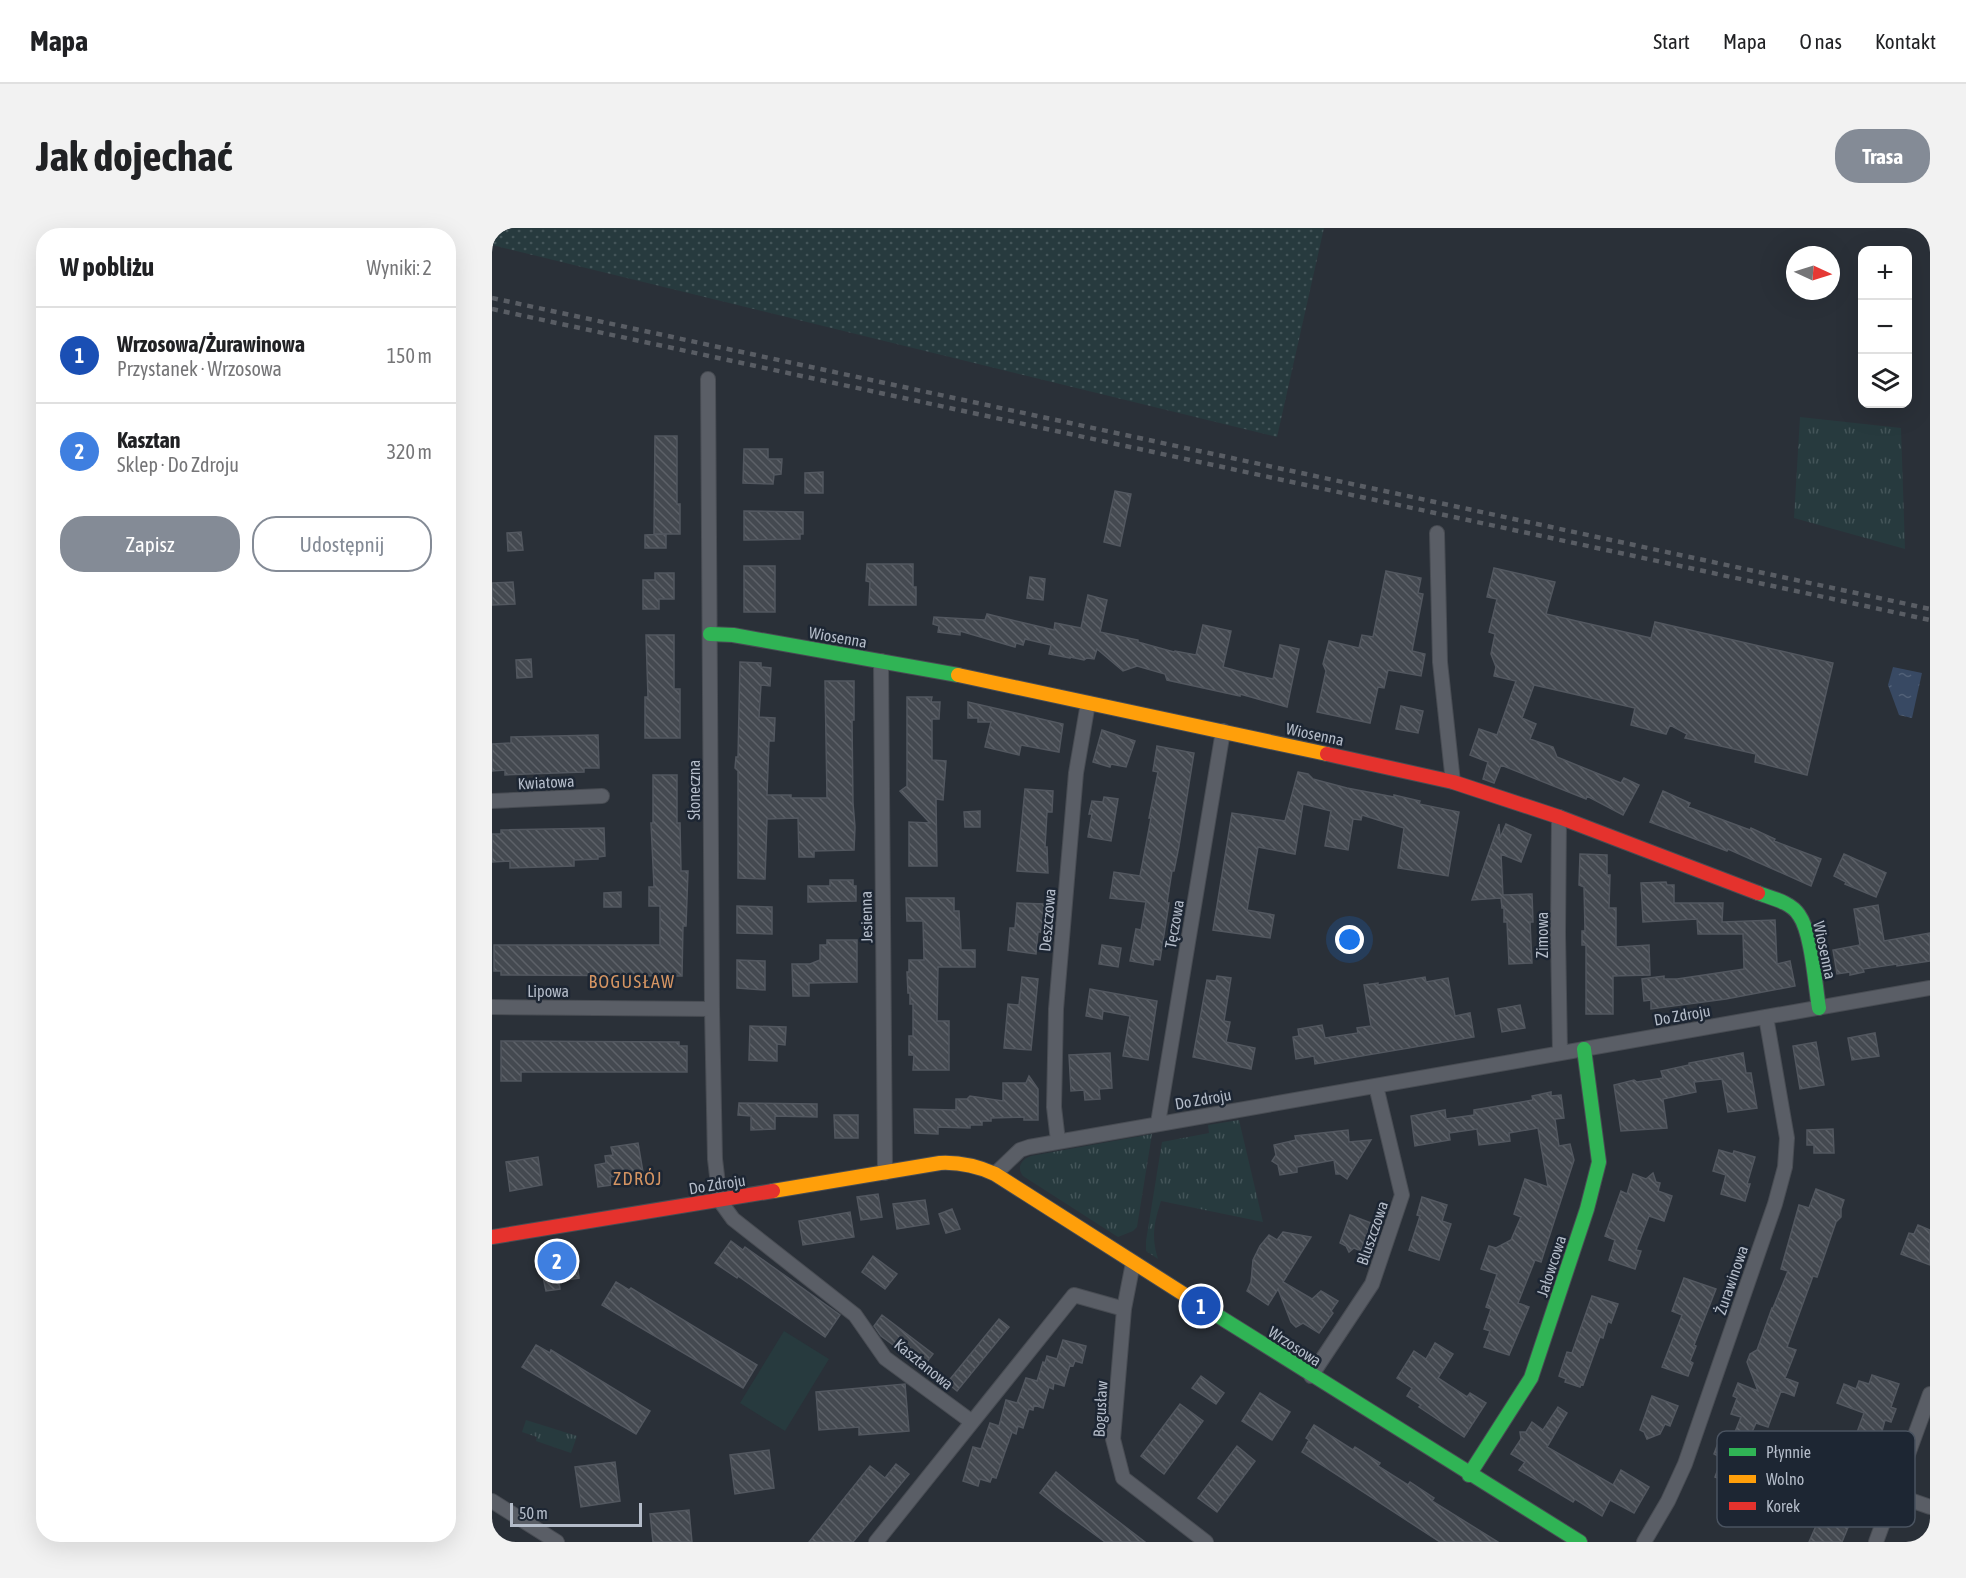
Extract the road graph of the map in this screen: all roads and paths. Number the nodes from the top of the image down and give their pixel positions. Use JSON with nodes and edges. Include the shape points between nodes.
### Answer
{"nodes":[{"id":1,"x":708,"y":379,"type":"dead end"},
{"id":2,"x":1437,"y":533,"type":"dead end"},
{"id":3,"x":710,"y":634,"type":"junction"},
{"id":4,"x":881,"y":661,"type":"junction"},
{"id":5,"x":1088,"y":703,"type":"junction"},
{"id":6,"x":1223,"y":731,"type":"junction"},
{"id":7,"x":1453,"y":782,"type":"junction"},
{"id":8,"x":602,"y":796,"type":"dead end"},
{"id":9,"x":492,"y":801,"type":"edge"},
{"id":10,"x":1559,"y":817,"type":"junction"},
{"id":11,"x":1930,"y":988,"type":"edge"},
{"id":12,"x":492,"y":1007,"type":"edge"},
{"id":13,"x":1819,"y":1008,"type":"junction"},
{"id":14,"x":712,"y":1009,"type":"junction"},
{"id":15,"x":1766,"y":1017,"type":"junction"},
{"id":16,"x":1584,"y":1049,"type":"junction"},
{"id":17,"x":1560,"y":1053,"type":"junction"},
{"id":18,"x":1376,"y":1086,"type":"junction"},
{"id":19,"x":1158,"y":1124,"type":"junction"},
{"id":20,"x":1058,"y":1141,"type":"junction"},
{"id":21,"x":885,"y":1173,"type":"junction"},
{"id":22,"x":995,"y":1174,"type":"junction"},
{"id":23,"x":720,"y":1201,"type":"junction"},
{"id":24,"x":492,"y":1237,"type":"edge"},
{"id":25,"x":1133,"y":1263,"type":"junction"},
{"id":26,"x":1124,"y":1309,"type":"junction"},
{"id":27,"x":1311,"y":1376,"type":"junction"},
{"id":28,"x":1930,"y":1394,"type":"edge"},
{"id":29,"x":972,"y":1422,"type":"junction"},
{"id":30,"x":1915,"y":1435,"type":"edge"},
{"id":31,"x":1469,"y":1475,"type":"junction"},
{"id":32,"x":492,"y":1501,"type":"edge"},
{"id":33,"x":1915,"y":1502,"type":"edge"},
{"id":34,"x":1930,"y":1507,"type":"edge"},
{"id":35,"x":1881,"y":1527,"type":"edge"},
{"id":36,"x":557,"y":1542,"type":"edge"},
{"id":37,"x":876,"y":1542,"type":"edge"},
{"id":38,"x":1206,"y":1542,"type":"edge"},
{"id":39,"x":1580,"y":1542,"type":"edge"},
{"id":40,"x":1644,"y":1542,"type":"edge"},
{"id":41,"x":1876,"y":1542,"type":"edge"}],
"edges":[{"from":1,"to":3,"type":"street","name":"Słoneczna"},
{"from":2,"to":7,"type":"street","via":[[1440,662]]},
{"from":3,"to":4,"type":"street","name":"Wiosenna","via":[[733,634]]},
{"from":3,"to":14,"type":"street","name":"Słoneczna"},
{"from":4,"to":5,"type":"street","name":"Wiosenna"},
{"from":4,"to":21,"type":"street","name":"Jesienna"},
{"from":5,"to":6,"type":"street","name":"Wiosenna"},
{"from":5,"to":20,"type":"street","name":"Deszczowa","via":[[1076,773],[1056,1009],[1054,1107]]},
{"from":6,"to":7,"type":"street","name":"Wiosenna"},
{"from":6,"to":19,"type":"street","name":"Tęczowa"},
{"from":7,"to":10,"type":"street","name":"Wiosenna"},
{"from":8,"to":9,"type":"street","name":"Kwiatowa"},
{"from":10,"to":13,"type":"street","name":"Wiosenna","via":[[1785,903],[1799,914],[1807,934]]},
{"from":10,"to":17,"type":"street","name":"Zimowa"},
{"from":11,"to":13,"type":"street","name":"Do Zdroju"},
{"from":12,"to":14,"type":"street","name":"Lipowa"},
{"from":13,"to":15,"type":"street","name":"Do Zdroju"},
{"from":14,"to":23,"type":"street","name":"Słoneczna","via":[[715,1159]]},
{"from":15,"to":16,"type":"street","name":"Do Zdroju"},
{"from":15,"to":40,"type":"street","name":"Żurawinowa","via":[[1787,1138],[1785,1167],[1685,1464]]},
{"from":16,"to":17,"type":"street","name":"Do Zdroju"},
{"from":16,"to":31,"type":"street","name":"Jałowcowa","via":[[1599,1162],[1587,1209],[1531,1378]]},
{"from":17,"to":18,"type":"street","name":"Do Zdroju"},
{"from":18,"to":19,"type":"street","name":"Do Zdroju"},
{"from":18,"to":27,"type":"street","name":"Bluszczowa","via":[[1402,1196],[1372,1284]]},
{"from":19,"to":20,"type":"street","name":"Do Zdroju"},
{"from":20,"to":22,"type":"street","name":"Do Zdroju","via":[[1020,1150]]},
{"from":21,"to":22,"type":"street","name":"Do Zdroju","via":[[956,1162]]},
{"from":21,"to":23,"type":"street","name":"Do Zdroju"},
{"from":22,"to":25,"type":"street","name":"Wrzosowa"},
{"from":23,"to":24,"type":"street","name":"Do Zdroju"},
{"from":23,"to":29,"type":"street","name":"Kasztanowa","via":[[733,1219],[855,1315],[885,1358]]},
{"from":25,"to":26,"type":"street","name":"Bogusław"},
{"from":25,"to":27,"type":"street","name":"Wrzosowa"},
{"from":26,"to":29,"type":"street","via":[[1074,1295]]},
{"from":26,"to":38,"type":"street","name":"Bogusław","via":[[1113,1439],[1123,1478]]},
{"from":27,"to":31,"type":"street","name":"Wrzosowa"},
{"from":28,"to":30,"type":"street"},
{"from":29,"to":37,"type":"street"},
{"from":31,"to":39,"type":"street","name":"Wrzosowa"},
{"from":32,"to":36,"type":"street"},
{"from":33,"to":34,"type":"street"},
{"from":35,"to":41,"type":"street"}]}
